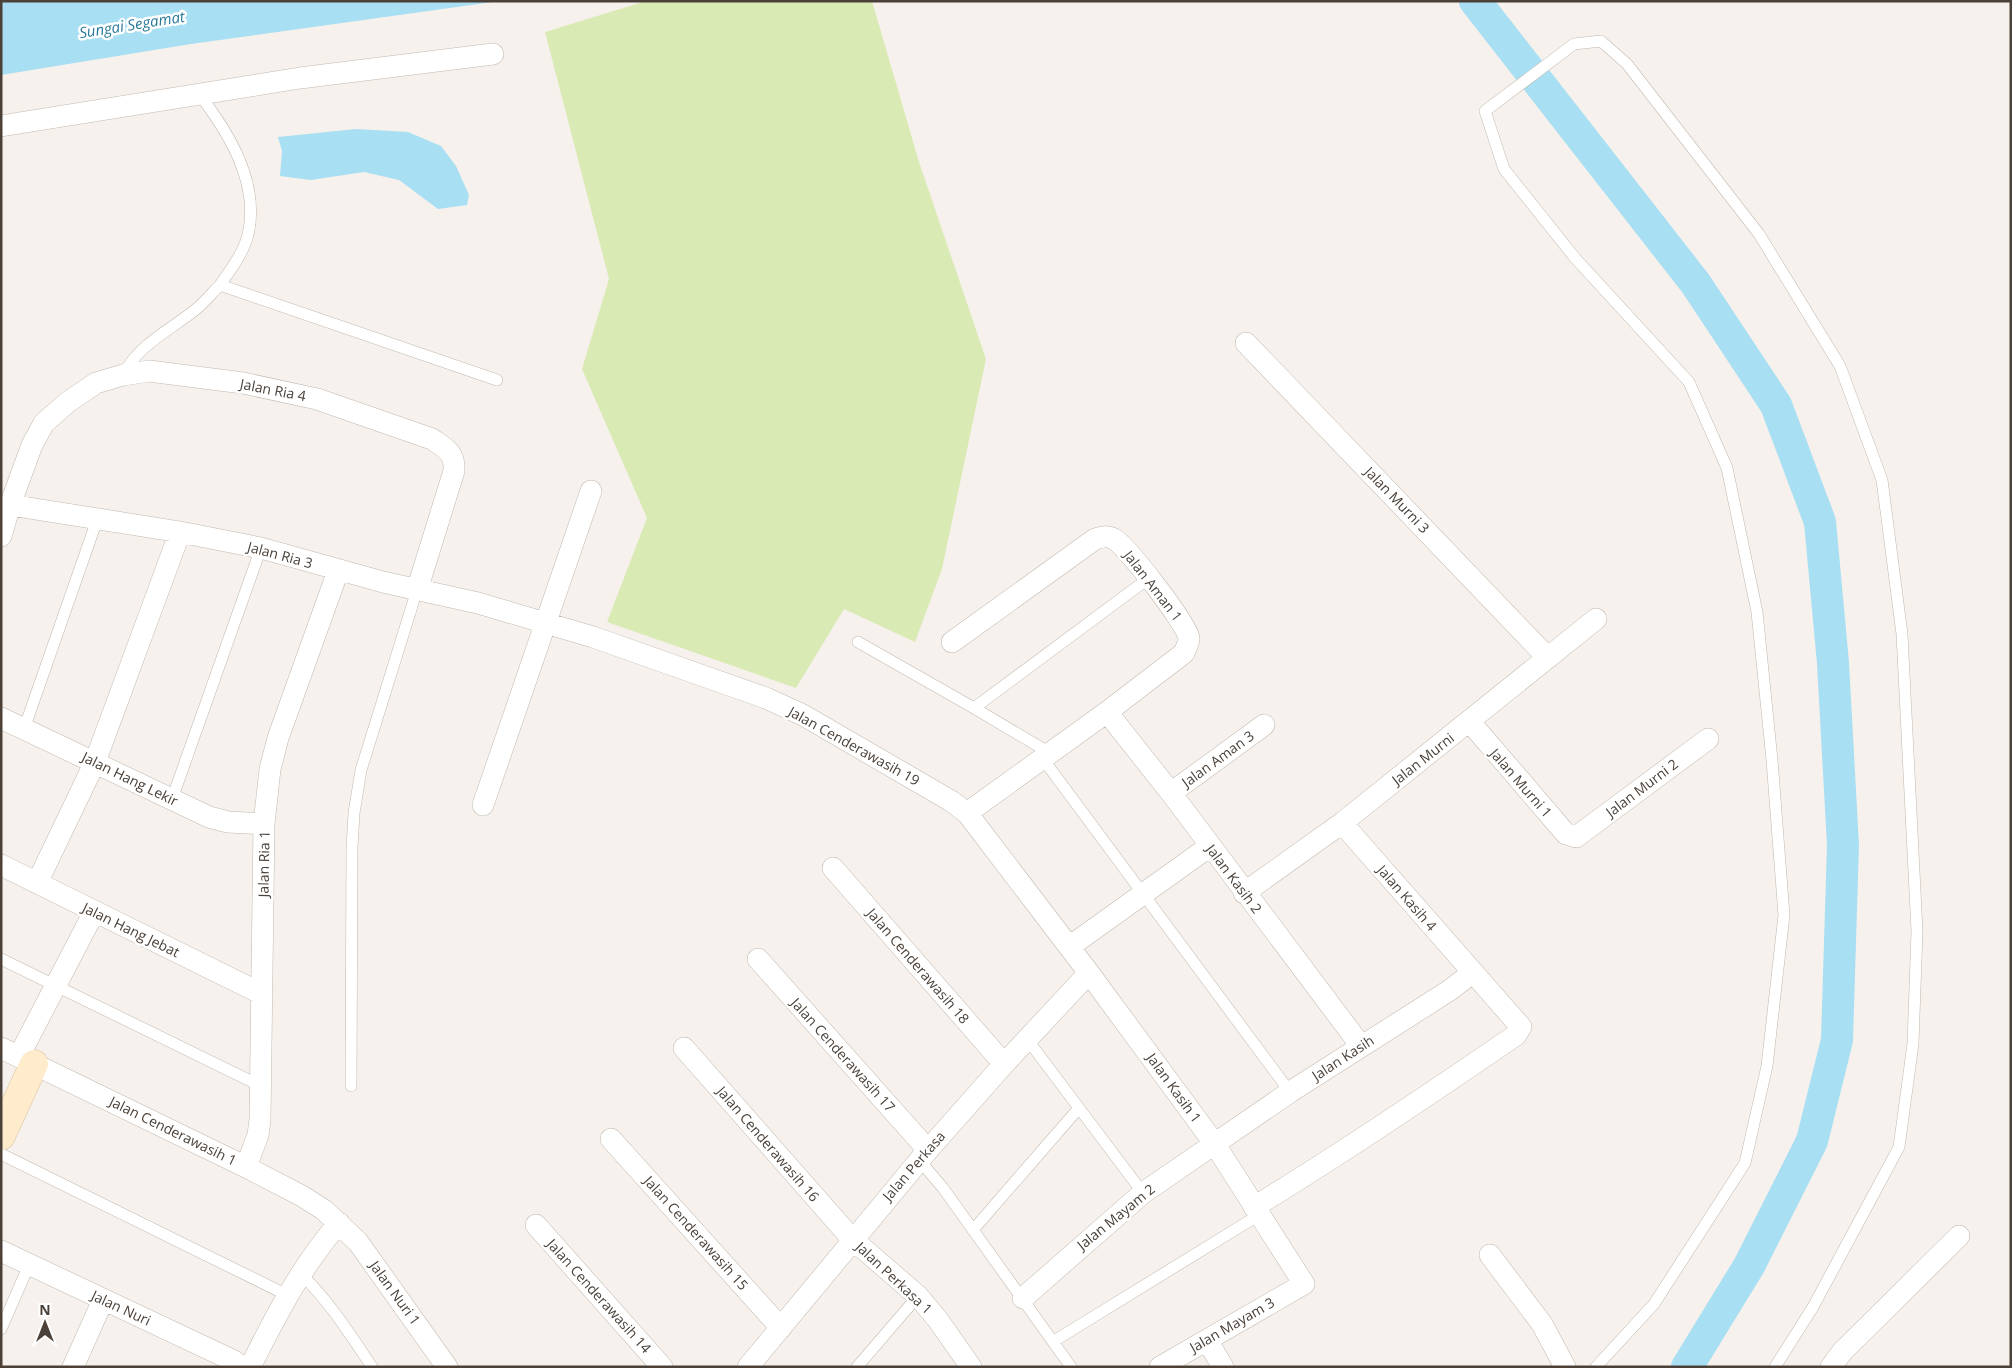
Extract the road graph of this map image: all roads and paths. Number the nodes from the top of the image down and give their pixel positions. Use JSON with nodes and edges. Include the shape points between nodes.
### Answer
{"nodes":[{"id":1,"x":493,"y":54,"type":"dead end"},
{"id":2,"x":199,"y":94,"type":"junction"},
{"id":3,"x":1,"y":126,"type":"edge"},
{"id":4,"x":220,"y":285,"type":"junction"},
{"id":5,"x":1246,"y":343,"type":"dead end"},
{"id":6,"x":123,"y":375,"type":"junction"},
{"id":7,"x":497,"y":380,"type":"dead end"},
{"id":8,"x":591,"y":491,"type":"dead end"},
{"id":9,"x":10,"y":505,"type":"junction"},
{"id":10,"x":97,"y":520,"type":"junction"},
{"id":11,"x":180,"y":532,"type":"junction"},
{"id":12,"x":1,"y":536,"type":"edge"},
{"id":13,"x":261,"y":548,"type":"junction"},
{"id":14,"x":338,"y":571,"type":"junction"},
{"id":15,"x":1149,"y":578,"type":"junction"},
{"id":16,"x":417,"y":590,"type":"junction"},
{"id":17,"x":1596,"y":619,"type":"dead end"},
{"id":18,"x":546,"y":623,"type":"junction"},
{"id":19,"x":858,"y":642,"type":"dead end"},
{"id":20,"x":952,"y":642,"type":"dead end"},
{"id":21,"x":1548,"y":658,"type":"junction"},
{"id":22,"x":974,"y":708,"type":"junction"},
{"id":23,"x":1107,"y":712,"type":"junction"},
{"id":24,"x":1,"y":718,"type":"edge"},
{"id":25,"x":1470,"y":722,"type":"junction"},
{"id":26,"x":1264,"y":725,"type":"dead end"},
{"id":27,"x":24,"y":729,"type":"junction"},
{"id":28,"x":1708,"y":739,"type":"dead end"},
{"id":29,"x":1046,"y":756,"type":"junction"},
{"id":30,"x":95,"y":762,"type":"junction"},
{"id":31,"x":1171,"y":793,"type":"junction"},
{"id":32,"x":172,"y":799,"type":"junction"},
{"id":33,"x":484,"y":805,"type":"dead end"},
{"id":34,"x":968,"y":813,"type":"junction"},
{"id":35,"x":1342,"y":823,"type":"junction"},
{"id":36,"x":264,"y":824,"type":"junction"},
{"id":37,"x":1576,"y":837,"type":"joint"},
{"id":38,"x":1210,"y":846,"type":"junction"},
{"id":39,"x":1,"y":865,"type":"edge"},
{"id":40,"x":832,"y":868,"type":"dead end"},
{"id":41,"x":37,"y":883,"type":"junction"},
{"id":42,"x":1144,"y":893,"type":"junction"},
{"id":43,"x":1244,"y":893,"type":"junction"},
{"id":44,"x":94,"y":912,"type":"junction"},
{"id":45,"x":1070,"y":947,"type":"junction"},
{"id":46,"x":1,"y":959,"type":"edge"},
{"id":47,"x":758,"y":959,"type":"dead end"},
{"id":48,"x":1089,"y":973,"type":"junction"},
{"id":49,"x":1472,"y":973,"type":"junction"},
{"id":50,"x":56,"y":986,"type":"junction"},
{"id":51,"x":262,"y":994,"type":"junction"},
{"id":52,"x":1027,"y":1039,"type":"junction"},
{"id":53,"x":1361,"y":1046,"type":"junction"},
{"id":54,"x":684,"y":1048,"type":"dead end"},
{"id":55,"x":18,"y":1056,"type":"edge"},
{"id":56,"x":1004,"y":1064,"type":"junction"},
{"id":57,"x":261,"y":1086,"type":"junction"},
{"id":58,"x":351,"y":1086,"type":"dead end"},
{"id":59,"x":1290,"y":1092,"type":"junction"},
{"id":60,"x":1079,"y":1108,"type":"junction"},
{"id":61,"x":1,"y":1136,"type":"edge"},
{"id":62,"x":611,"y":1139,"type":"dead end"},
{"id":63,"x":1214,"y":1143,"type":"junction"},
{"id":64,"x":1,"y":1154,"type":"edge"},
{"id":65,"x":924,"y":1155,"type":"junction"},
{"id":66,"x":246,"y":1167,"type":"junction"},
{"id":67,"x":1143,"y":1193,"type":"junction"},
{"id":68,"x":1256,"y":1211,"type":"junction"},
{"id":69,"x":339,"y":1223,"type":"junction"},
{"id":70,"x":536,"y":1225,"type":"dead end"},
{"id":71,"x":973,"y":1230,"type":"junction"},
{"id":72,"x":1958,"y":1236,"type":"dead end"},
{"id":73,"x":852,"y":1239,"type":"junction"},
{"id":74,"x":1,"y":1251,"type":"edge"},
{"id":75,"x":1490,"y":1256,"type":"dead end"},
{"id":76,"x":30,"y":1265,"type":"junction"},
{"id":77,"x":300,"y":1272,"type":"junction"},
{"id":78,"x":1304,"y":1284,"type":"joint"},
{"id":79,"x":287,"y":1295,"type":"junction"},
{"id":80,"x":918,"y":1296,"type":"junction"},
{"id":81,"x":1023,"y":1298,"type":"junction"},
{"id":82,"x":103,"y":1300,"type":"junction"},
{"id":83,"x":781,"y":1328,"type":"junction"},
{"id":84,"x":1,"y":1329,"type":"edge"},
{"id":85,"x":1207,"y":1340,"type":"junction"},
{"id":86,"x":1054,"y":1341,"type":"junction"},
{"id":87,"x":862,"y":1365,"type":"edge"},
{"id":88,"x":72,"y":1367,"type":"edge"},
{"id":89,"x":241,"y":1367,"type":"edge"},
{"id":90,"x":250,"y":1367,"type":"edge"},
{"id":91,"x":372,"y":1367,"type":"edge"},
{"id":92,"x":447,"y":1367,"type":"edge"},
{"id":93,"x":662,"y":1367,"type":"edge"},
{"id":94,"x":748,"y":1367,"type":"edge"},
{"id":95,"x":971,"y":1367,"type":"edge"},
{"id":96,"x":1071,"y":1367,"type":"edge"},
{"id":97,"x":1160,"y":1367,"type":"edge"},
{"id":98,"x":1223,"y":1367,"type":"edge"},
{"id":99,"x":1565,"y":1367,"type":"edge"},
{"id":100,"x":1596,"y":1367,"type":"edge"},
{"id":101,"x":1775,"y":1367,"type":"edge"},
{"id":102,"x":1831,"y":1367,"type":"edge"}],
"edges":[{"from":1,"to":2,"type":"street"},
{"from":2,"to":3,"type":"street"},
{"from":2,"to":4,"type":"lane","via":[[222,123],[238,155],[248,186],[251,215],[248,236]]},
{"from":4,"to":6,"type":"lane","via":[[196,309],[143,348],[128,364]]},
{"from":4,"to":7,"type":"lane"},
{"from":5,"to":21,"type":"street","name":"Jalan Murni 3"},
{"from":6,"to":9,"type":"street","name":"Jalan Ria 4","via":[[96,383],[44,423]]},
{"from":6,"to":16,"type":"street","name":"Jalan Ria 4","via":[[149,371],[243,383],[316,399],[432,439],[448,450],[455,460],[454,472]]},
{"from":8,"to":18,"type":"street"},
{"from":9,"to":10,"type":"street","name":"Jalan Ria 3"},
{"from":9,"to":12,"type":"street","name":"Jalan Ria 4"},
{"from":10,"to":11,"type":"street","name":"Jalan Ria 3"},
{"from":10,"to":27,"type":"lane"},
{"from":11,"to":13,"type":"street","name":"Jalan Ria 3"},
{"from":11,"to":30,"type":"street"},
{"from":13,"to":14,"type":"street","name":"Jalan Ria 3"},
{"from":13,"to":32,"type":"lane"},
{"from":14,"to":16,"type":"street","name":"Jalan Ria 3"},
{"from":14,"to":36,"type":"street","name":"Jalan Ria 1","via":[[278,738],[270,769]]},
{"from":15,"to":20,"type":"street","name":"Jalan Aman 1","via":[[1116,539],[1106,536],[1095,539]]},
{"from":15,"to":22,"type":"lane"},
{"from":15,"to":23,"type":"street","name":"Jalan Aman 1","via":[[1185,627],[1189,640],[1184,653]]},
{"from":16,"to":18,"type":"street","name":"Jalan Ria 3","via":[[478,603]]},
{"from":16,"to":58,"type":"lane","via":[[361,770],[354,813]]},
{"from":17,"to":21,"type":"street","name":"Jalan Murni"},
{"from":18,"to":33,"type":"street"},
{"from":18,"to":34,"type":"street","name":"Jalan Cenderawasih 19","via":[[766,698],[804,715]]},
{"from":19,"to":22,"type":"lane"},
{"from":21,"to":25,"type":"street","name":"Jalan Murni"},
{"from":22,"to":29,"type":"lane"},
{"from":23,"to":29,"type":"street","name":"Jalan Aman 1"},
{"from":23,"to":31,"type":"street","name":"Jalan Kasih 2"},
{"from":24,"to":27,"type":"street","name":"Jalan Hang Lekir"},
{"from":25,"to":35,"type":"street","name":"Jalan Murni"},
{"from":25,"to":37,"type":"street","name":"Jalan Murni 1","via":[[1566,834]]},
{"from":26,"to":31,"type":"street","name":"Jalan Aman 3"},
{"from":27,"to":30,"type":"street","name":"Jalan Hang Lekir"},
{"from":28,"to":37,"type":"street","name":"Jalan Murni 2"},
{"from":29,"to":34,"type":"street","name":"Jalan Aman 1"},
{"from":29,"to":42,"type":"lane"},
{"from":30,"to":32,"type":"street","name":"Jalan Hang Lekir"},
{"from":30,"to":41,"type":"street"},
{"from":31,"to":38,"type":"street","name":"Jalan Kasih 2"},
{"from":32,"to":36,"type":"street","name":"Jalan Hang Lekir","via":[[209,817],[228,822]]},
{"from":34,"to":45,"type":"street","name":"Jalan Cenderawasih 19"},
{"from":35,"to":43,"type":"street","name":"Jalan Murni"},
{"from":35,"to":49,"type":"street","name":"Jalan Kasih 4"},
{"from":36,"to":51,"type":"street","name":"Jalan Ria 1"},
{"from":38,"to":42,"type":"street"},
{"from":38,"to":43,"type":"street","name":"Jalan Kasih 2"},
{"from":39,"to":41,"type":"street","name":"Jalan Hang Jebat"},
{"from":40,"to":56,"type":"street","name":"Jalan Cenderawasih 18"},
{"from":41,"to":44,"type":"street","name":"Jalan Hang Jebat"},
{"from":42,"to":45,"type":"street"},
{"from":42,"to":59,"type":"lane"},
{"from":43,"to":53,"type":"street","name":"Jalan Kasih 2"},
{"from":44,"to":50,"type":"street"},
{"from":44,"to":51,"type":"street","name":"Jalan Hang Jebat"},
{"from":45,"to":48,"type":"street","name":"Jalan Cenderawasih 19"},
{"from":46,"to":50,"type":"lane"},
{"from":47,"to":65,"type":"street","name":"Jalan Cenderawasih 17"},
{"from":48,"to":52,"type":"street","name":"Jalan Perkasa"},
{"from":48,"to":63,"type":"street","name":"Jalan Kasih 1"},
{"from":49,"to":53,"type":"street","name":"Jalan Kasih"},
{"from":49,"to":68,"type":"street","name":"Jalan Kasih 4","via":[[1521,1027],[1516,1035]]},
{"from":50,"to":55,"type":"street"},
{"from":50,"to":57,"type":"lane"},
{"from":51,"to":57,"type":"street","name":"Jalan Ria 1"},
{"from":52,"to":56,"type":"street","name":"Jalan Perkasa"},
{"from":52,"to":60,"type":"lane"},
{"from":53,"to":59,"type":"street","name":"Jalan Kasih"},
{"from":54,"to":73,"type":"street","name":"Jalan Cenderawasih 16"},
{"from":55,"to":61,"type":"street"},
{"from":55,"to":66,"type":"street","name":"Jalan Cenderawasih 1"},
{"from":56,"to":65,"type":"street","name":"Jalan Perkasa"},
{"from":57,"to":66,"type":"street","name":"Jalan Ria 1","via":[[258,1135]]},
{"from":59,"to":63,"type":"street","name":"Jalan Kasih"},
{"from":60,"to":67,"type":"lane"},
{"from":60,"to":71,"type":"lane"},
{"from":62,"to":83,"type":"street","name":"Jalan Cenderawasih 15"},
{"from":63,"to":67,"type":"street","name":"Jalan Mayam 2"},
{"from":63,"to":68,"type":"street","name":"Jalan Kasih 1"},
{"from":64,"to":79,"type":"lane"},
{"from":65,"to":71,"type":"lane"},
{"from":65,"to":73,"type":"street","name":"Jalan Perkasa"},
{"from":66,"to":69,"type":"street","name":"Jalan Cenderawasih 1","via":[[302,1196]]},
{"from":67,"to":81,"type":"street","name":"Jalan Mayam 2"},
{"from":68,"to":78,"type":"street","name":"Jalan Kasih 1"},
{"from":68,"to":86,"type":"lane"},
{"from":69,"to":77,"type":"street"},
{"from":69,"to":92,"type":"street","name":"Jalan Nuri 1","via":[[358,1242]]},
{"from":70,"to":93,"type":"street","name":"Jalan Cenderawasih 14"},
{"from":71,"to":81,"type":"lane"},
{"from":72,"to":102,"type":"street","via":[[1842,1352]]},
{"from":73,"to":80,"type":"street","name":"Jalan Perkasa 1"},
{"from":73,"to":83,"type":"street","name":"Jalan Perkasa"},
{"from":74,"to":76,"type":"street","name":"Jalan Nuri"},
{"from":75,"to":99,"type":"street","via":[[1542,1324]]},
{"from":76,"to":82,"type":"street","name":"Jalan Nuri"},
{"from":76,"to":84,"type":"lane"},
{"from":77,"to":79,"type":"street"},
{"from":77,"to":91,"type":"lane","via":[[339,1318]]},
{"from":78,"to":85,"type":"street","name":"Jalan Mayam 3"},
{"from":79,"to":90,"type":"street"},
{"from":80,"to":87,"type":"lane"},
{"from":80,"to":95,"type":"street","name":"Jalan Perkasa 1"},
{"from":81,"to":86,"type":"lane"},
{"from":82,"to":88,"type":"street"},
{"from":82,"to":89,"type":"street","name":"Jalan Nuri"},
{"from":83,"to":94,"type":"street","name":"Jalan Perkasa"},
{"from":85,"to":97,"type":"street","name":"Jalan Mayam 3"},
{"from":85,"to":98,"type":"street"},
{"from":86,"to":96,"type":"lane"},
{"from":100,"to":101,"type":"lane","via":[[1654,1304],[1745,1164],[1767,1066],[1784,916],[1758,612],[1727,468],[1689,382],[1575,258],[1504,169],[1485,111],[1574,44],[1601,41],[1627,64],[1759,234],[1840,366],[1882,480],[1902,634],[1917,931],[1913,1044],[1899,1147],[1813,1307]]}]}
